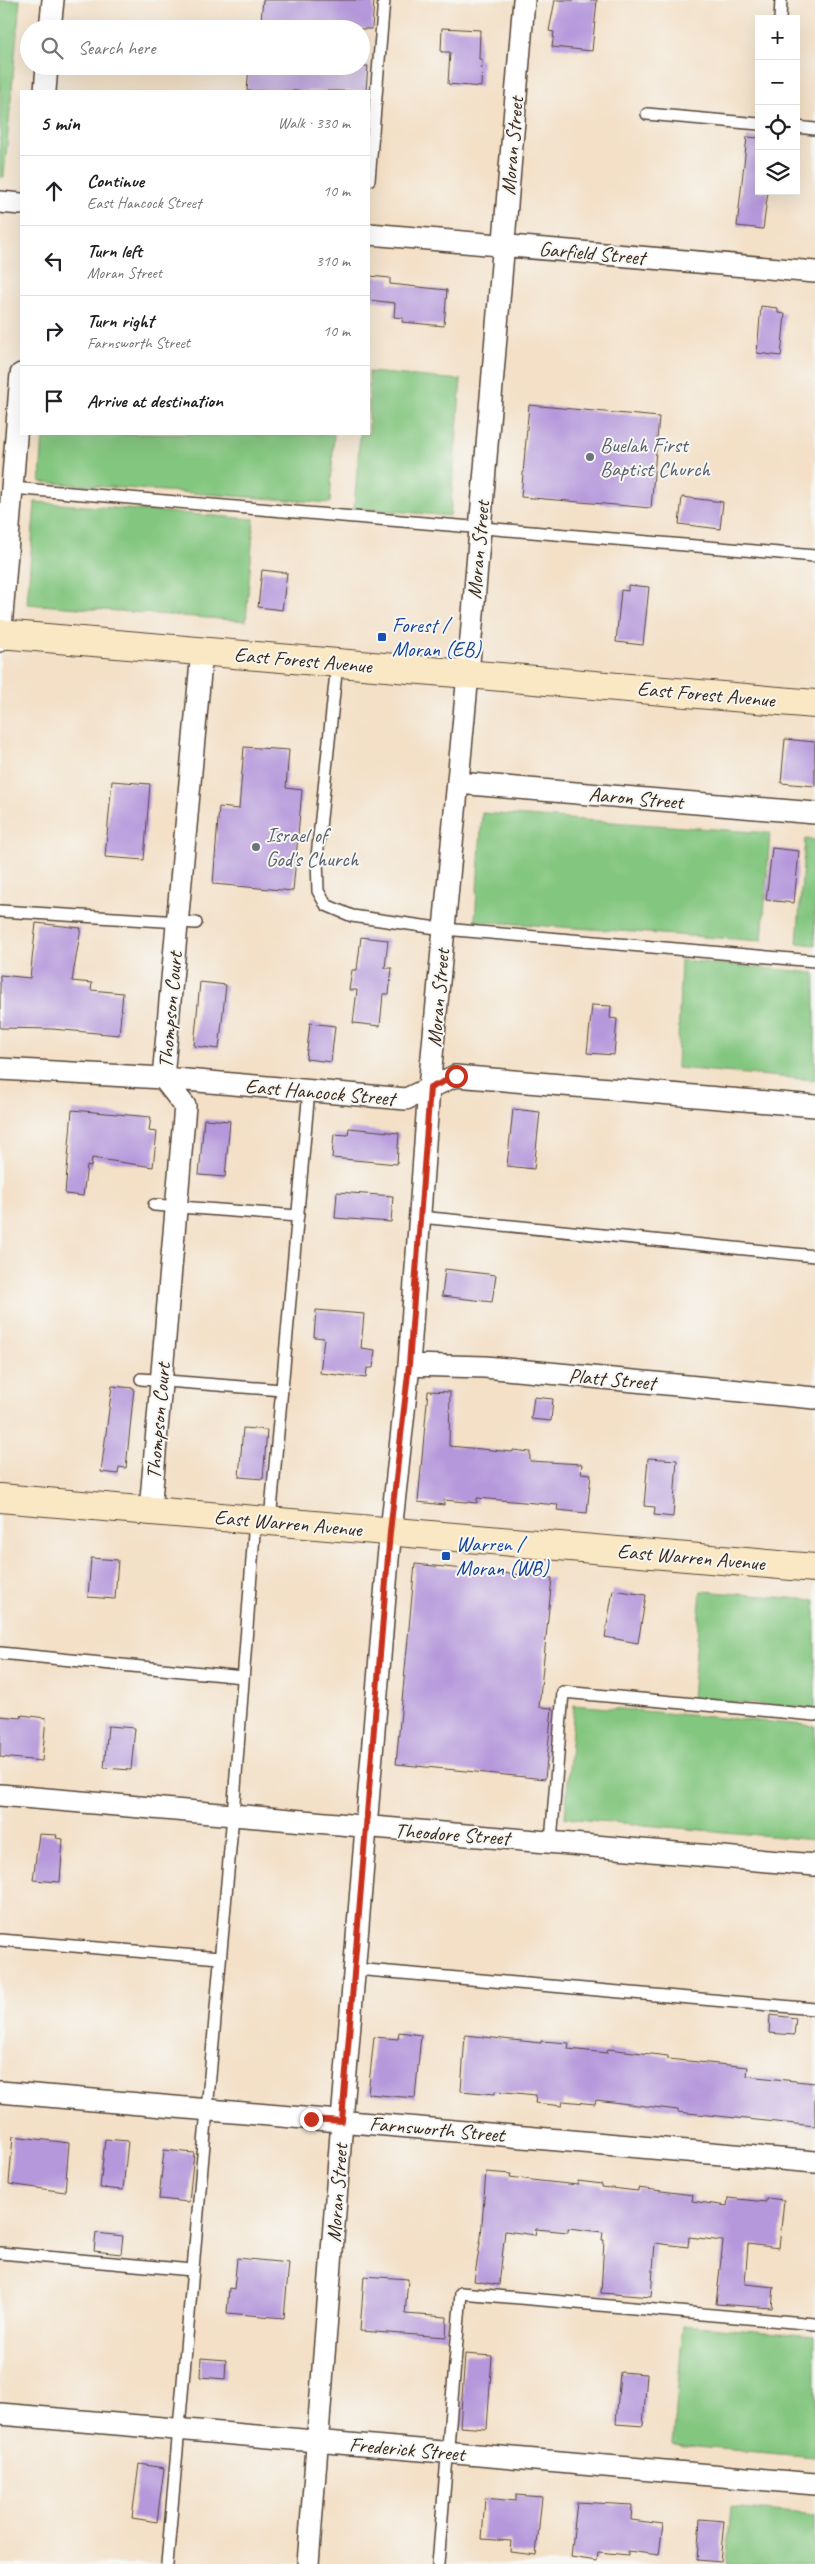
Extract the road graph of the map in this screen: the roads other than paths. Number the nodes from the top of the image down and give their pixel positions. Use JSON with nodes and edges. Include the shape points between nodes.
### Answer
{"nodes":[{"id":1,"x":53,"y":0,"type":"edge"},
{"id":2,"x":384,"y":0,"type":"edge"},
{"id":3,"x":524,"y":0,"type":"edge"},
{"id":4,"x":781,"y":0,"type":"edge"},
{"id":5,"x":780,"y":15,"type":"edge"},
{"id":6,"x":51,"y":20,"type":"edge"},
{"id":7,"x":46,"y":75,"type":"edge"},
{"id":8,"x":45,"y":90,"type":"edge"},
{"id":9,"x":647,"y":114,"type":"dead end"},
{"id":10,"x":755,"y":124,"type":"edge"},
{"id":11,"x":800,"y":127,"type":"edge"},
{"id":12,"x":815,"y":129,"type":"edge"},
{"id":13,"x":370,"y":168,"type":"edge"},
{"id":14,"x":0,"y":202,"type":"edge"},
{"id":15,"x":20,"y":204,"type":"edge"},
{"id":16,"x":370,"y":234,"type":"edge"},
{"id":17,"x":503,"y":245,"type":"junction"},
{"id":18,"x":815,"y":272,"type":"edge"},
{"id":19,"x":20,"y":387,"type":"edge"},
{"id":20,"x":12,"y":488,"type":"junction"},
{"id":21,"x":480,"y":527,"type":"junction"},
{"id":22,"x":815,"y":556,"type":"edge"},
{"id":23,"x":0,"y":634,"type":"edge"},
{"id":24,"x":0,"y":641,"type":"edge"},
{"id":25,"x":202,"y":651,"type":"junction"},
{"id":26,"x":337,"y":663,"type":"junction"},
{"id":27,"x":468,"y":674,"type":"junction"},
{"id":28,"x":815,"y":704,"type":"edge"},
{"id":29,"x":458,"y":783,"type":"junction"},
{"id":30,"x":815,"y":813,"type":"edge"},
{"id":31,"x":0,"y":911,"type":"edge"},
{"id":32,"x":186,"y":922,"type":"junction"},
{"id":33,"x":444,"y":929,"type":"junction"},
{"id":34,"x":815,"y":960,"type":"edge"},
{"id":35,"x":0,"y":1069,"type":"edge"},
{"id":36,"x":163,"y":1078,"type":"junction"},
{"id":37,"x":430,"y":1088,"type":"junction"},
{"id":38,"x":309,"y":1090,"type":"junction"},
{"id":39,"x":815,"y":1106,"type":"edge"},
{"id":40,"x":154,"y":1204,"type":"dead end"},
{"id":41,"x":177,"y":1206,"type":"junction"},
{"id":42,"x":298,"y":1216,"type":"junction"},
{"id":43,"x":420,"y":1216,"type":"junction"},
{"id":44,"x":815,"y":1256,"type":"edge"},
{"id":45,"x":409,"y":1365,"type":"junction"},
{"id":46,"x":151,"y":1380,"type":"junction"},
{"id":47,"x":282,"y":1390,"type":"junction"},
{"id":48,"x":815,"y":1398,"type":"edge"},
{"id":49,"x":0,"y":1498,"type":"edge"},
{"id":50,"x":150,"y":1510,"type":"junction"},
{"id":51,"x":262,"y":1521,"type":"junction"},
{"id":52,"x":390,"y":1532,"type":"junction"},
{"id":53,"x":815,"y":1568,"type":"edge"},
{"id":54,"x":0,"y":1654,"type":"edge"},
{"id":55,"x":243,"y":1677,"type":"junction"},
{"id":56,"x":815,"y":1715,"type":"edge"},
{"id":57,"x":0,"y":1795,"type":"edge"},
{"id":58,"x":233,"y":1815,"type":"junction"},
{"id":59,"x":366,"y":1828,"type":"junction"},
{"id":60,"x":551,"y":1842,"type":"junction"},
{"id":61,"x":815,"y":1865,"type":"edge"},
{"id":62,"x":0,"y":1940,"type":"edge"},
{"id":63,"x":220,"y":1958,"type":"junction"},
{"id":64,"x":355,"y":1969,"type":"junction"},
{"id":65,"x":815,"y":2009,"type":"edge"},
{"id":66,"x":0,"y":2092,"type":"edge"},
{"id":67,"x":206,"y":2109,"type":"junction"},
{"id":68,"x":342,"y":2121,"type":"junction"},
{"id":69,"x":815,"y":2162,"type":"edge"},
{"id":70,"x":0,"y":2253,"type":"edge"},
{"id":71,"x":192,"y":2270,"type":"junction"},
{"id":72,"x":815,"y":2324,"type":"edge"},
{"id":73,"x":0,"y":2414,"type":"edge"},
{"id":74,"x":179,"y":2430,"type":"junction"},
{"id":75,"x":319,"y":2442,"type":"junction"},
{"id":76,"x":446,"y":2453,"type":"junction"},
{"id":77,"x":815,"y":2484,"type":"edge"},
{"id":78,"x":167,"y":2564,"type":"edge"},
{"id":79,"x":308,"y":2564,"type":"edge"},
{"id":80,"x":438,"y":2564,"type":"edge"}],
"edges":[{"from":1,"to":6,"type":"street"},
{"from":2,"to":13,"type":"lane"},
{"from":3,"to":17,"type":"street","name":"Moran Street"},
{"from":4,"to":5,"type":"lane"},
{"from":7,"to":8,"type":"street"},
{"from":9,"to":10,"type":"lane"},
{"from":11,"to":12,"type":"lane"},
{"from":14,"to":15,"type":"street"},
{"from":16,"to":17,"type":"street","name":"Garfield Street"},
{"from":17,"to":18,"type":"street","name":"Garfield Street"},
{"from":17,"to":21,"type":"street","name":"Moran Street"},
{"from":19,"to":20,"type":"street"},
{"from":20,"to":21,"type":"lane"},
{"from":20,"to":23,"type":"street"},
{"from":21,"to":22,"type":"lane"},
{"from":21,"to":27,"type":"street","name":"Moran Street"},
{"from":23,"to":24,"type":"street"},
{"from":23,"to":25,"type":"main road","name":"East Forest Avenue"},
{"from":25,"to":26,"type":"main road","name":"East Forest Avenue"},
{"from":25,"to":32,"type":"street","name":"Thompson Court"},
{"from":26,"to":27,"type":"main road","name":"East Forest Avenue"},
{"from":26,"to":33,"type":"lane","via":[[317,857],[318,891],[326,905],[352,916]]},
{"from":27,"to":28,"type":"main road","name":"East Forest Avenue"},
{"from":27,"to":29,"type":"street","name":"Moran Street"},
{"from":29,"to":30,"type":"street","name":"Aaron Street"},
{"from":29,"to":33,"type":"street","name":"Moran Street"},
{"from":31,"to":32,"type":"lane"},
{"from":32,"to":36,"type":"street","name":"Thompson Court"},
{"from":33,"to":34,"type":"lane"},
{"from":33,"to":37,"type":"street","name":"Moran Street"},
{"from":35,"to":36,"type":"street","name":"East Hancock Street"},
{"from":36,"to":38,"type":"street","name":"East Hancock Street"},
{"from":36,"to":41,"type":"street","name":"Thompson Court","via":[[185,1106]]},
{"from":37,"to":38,"type":"street","name":"East Hancock Street","via":[[406,1100]]},
{"from":37,"to":39,"type":"street","name":"East Hancock Street","via":[[456,1076]]},
{"from":37,"to":43,"type":"street","name":"Moran Street"},
{"from":38,"to":42,"type":"lane"},
{"from":40,"to":41,"type":"lane"},
{"from":41,"to":42,"type":"lane"},
{"from":41,"to":46,"type":"street","name":"Thompson Court"},
{"from":42,"to":47,"type":"lane"},
{"from":43,"to":44,"type":"lane"},
{"from":43,"to":45,"type":"street","name":"Moran Street"},
{"from":45,"to":48,"type":"street","name":"Platt Street","via":[[485,1367]]},
{"from":45,"to":52,"type":"street","name":"Moran Street"},
{"from":46,"to":47,"type":"lane"},
{"from":46,"to":50,"type":"street","name":"Thompson Court"},
{"from":47,"to":51,"type":"lane"},
{"from":49,"to":50,"type":"main road","name":"East Warren Avenue"},
{"from":50,"to":51,"type":"main road","name":"East Warren Avenue"},
{"from":51,"to":52,"type":"main road","name":"East Warren Avenue"},
{"from":51,"to":55,"type":"lane"},
{"from":52,"to":53,"type":"main road","name":"East Warren Avenue"},
{"from":52,"to":59,"type":"street","name":"Moran Street"},
{"from":54,"to":55,"type":"lane"},
{"from":55,"to":58,"type":"lane"},
{"from":56,"to":60,"type":"lane","via":[[563,1692]]},
{"from":57,"to":58,"type":"street","name":"Theodore Street"},
{"from":58,"to":59,"type":"street","name":"Theodore Street"},
{"from":58,"to":63,"type":"lane"},
{"from":59,"to":60,"type":"street","name":"Theodore Street"},
{"from":59,"to":64,"type":"street","name":"Moran Street"},
{"from":60,"to":61,"type":"street","name":"Theodore Street"},
{"from":62,"to":63,"type":"lane"},
{"from":63,"to":67,"type":"lane"},
{"from":64,"to":65,"type":"lane"},
{"from":64,"to":68,"type":"street","name":"Moran Street"},
{"from":66,"to":67,"type":"street","name":"Farnsworth Street"},
{"from":67,"to":68,"type":"street","name":"Farnsworth Street"},
{"from":67,"to":71,"type":"lane"},
{"from":68,"to":69,"type":"street","name":"Farnsworth Street"},
{"from":68,"to":75,"type":"street","name":"Moran Street"},
{"from":70,"to":71,"type":"lane"},
{"from":71,"to":74,"type":"lane"},
{"from":72,"to":76,"type":"lane","via":[[461,2293]]},
{"from":73,"to":74,"type":"street","name":"Frederick Street"},
{"from":74,"to":75,"type":"street","name":"Frederick Street"},
{"from":74,"to":78,"type":"lane"},
{"from":75,"to":76,"type":"street","name":"Frederick Street"},
{"from":75,"to":79,"type":"street","name":"Moran Street"},
{"from":76,"to":77,"type":"street","name":"Frederick Street"},
{"from":76,"to":80,"type":"lane"}]}
